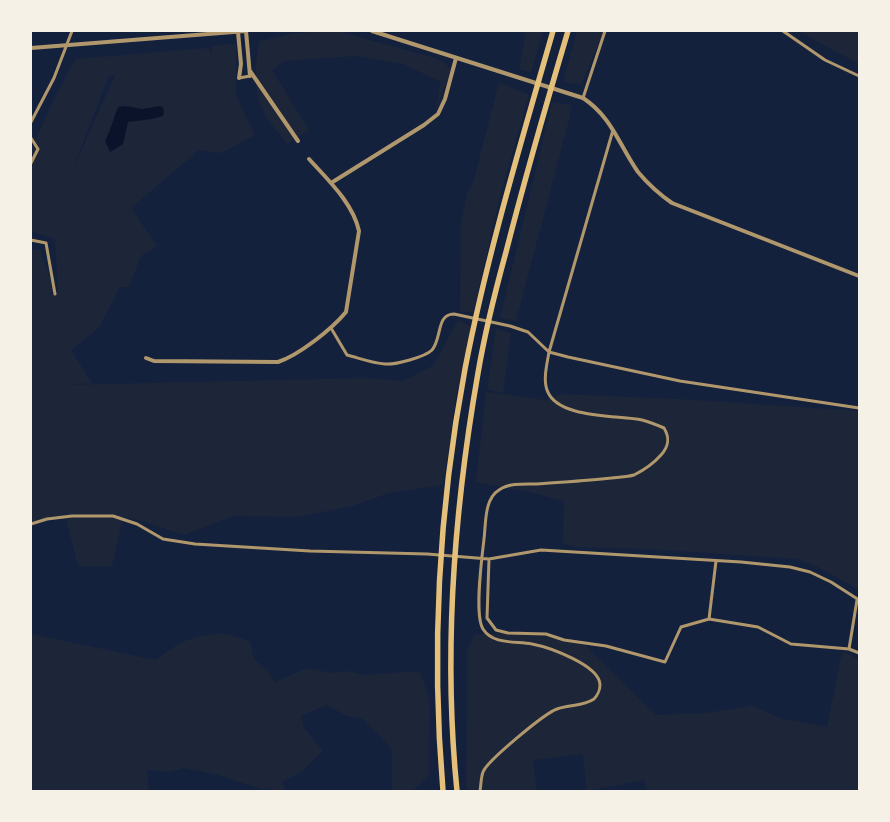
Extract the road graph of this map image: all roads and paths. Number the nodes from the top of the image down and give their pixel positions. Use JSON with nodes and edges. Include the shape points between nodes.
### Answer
{"nodes":[{"id":1,"x":72,"y":31,"type":"edge"},
{"id":2,"x":246,"y":31,"type":"edge"},
{"id":3,"x":372,"y":31,"type":"edge"},
{"id":4,"x":554,"y":31,"type":"edge"},
{"id":5,"x":568,"y":31,"type":"edge"},
{"id":6,"x":605,"y":31,"type":"edge"},
{"id":7,"x":783,"y":31,"type":"edge"},
{"id":8,"x":238,"y":32,"type":"edge"},
{"id":9,"x":68,"y":44,"type":"junction"},
{"id":10,"x":31,"y":48,"type":"edge"},
{"id":11,"x":456,"y":58,"type":"junction"},
{"id":12,"x":250,"y":71,"type":"junction"},
{"id":13,"x":250,"y":76,"type":"joint"},
{"id":14,"x":859,"y":76,"type":"edge"},
{"id":15,"x":239,"y":78,"type":"joint"},
{"id":16,"x":582,"y":98,"type":"junction"},
{"id":17,"x":31,"y":122,"type":"edge"},
{"id":18,"x":613,"y":130,"type":"junction"},
{"id":19,"x":31,"y":138,"type":"edge"},
{"id":20,"x":298,"y":141,"type":"dead end"},
{"id":21,"x":309,"y":159,"type":"dead end"},
{"id":22,"x":31,"y":163,"type":"edge"},
{"id":23,"x":332,"y":183,"type":"junction"},
{"id":24,"x":31,"y":240,"type":"edge"},
{"id":25,"x":859,"y":276,"type":"edge"},
{"id":26,"x":54,"y":294,"type":"dead end"},
{"id":27,"x":330,"y":328,"type":"junction"},
{"id":28,"x":549,"y":352,"type":"junction"},
{"id":29,"x":146,"y":358,"type":"dead end"},
{"id":30,"x":859,"y":408,"type":"edge"},
{"id":31,"x":31,"y":524,"type":"edge"},
{"id":32,"x":482,"y":558,"type":"junction"},
{"id":33,"x":489,"y":559,"type":"junction"},
{"id":34,"x":716,"y":561,"type":"junction"},
{"id":35,"x":858,"y":600,"type":"edge"},
{"id":36,"x":709,"y":619,"type":"junction"},
{"id":37,"x":849,"y":649,"type":"junction"},
{"id":38,"x":859,"y":653,"type":"edge"},
{"id":39,"x":443,"y":791,"type":"edge"},
{"id":40,"x":457,"y":791,"type":"edge"},
{"id":41,"x":480,"y":791,"type":"edge"}],
"edges":[{"from":1,"to":9,"type":"street"},
{"from":2,"to":8,"type":"street"},
{"from":2,"to":12,"type":"street"},
{"from":3,"to":11,"type":"street"},
{"from":4,"to":39,"type":"highway","via":[[514,165],[481,294],[465,370],[451,464],[440,582],[438,650]]},
{"from":5,"to":40,"type":"highway","via":[[527,168],[494,298],[466,448],[453,586],[452,695]]},
{"from":6,"to":16,"type":"street"},
{"from":7,"to":14,"type":"street","via":[[825,60]]},
{"from":8,"to":9,"type":"street"},
{"from":8,"to":15,"type":"street"},
{"from":9,"to":10,"type":"street"},
{"from":9,"to":17,"type":"street"},
{"from":11,"to":16,"type":"street"},
{"from":11,"to":23,"type":"street","via":[[438,114]]},
{"from":12,"to":13,"type":"street"},
{"from":12,"to":20,"type":"street"},
{"from":13,"to":15,"type":"street"},
{"from":16,"to":18,"type":"street","via":[[598,109]]},
{"from":18,"to":25,"type":"street","via":[[638,171],[672,203]]},
{"from":18,"to":28,"type":"street"},
{"from":19,"to":22,"type":"street","via":[[38,149]]},
{"from":21,"to":23,"type":"street"},
{"from":23,"to":27,"type":"street","via":[[356,218],[359,231],[346,312]]},
{"from":24,"to":26,"type":"street","via":[[46,243]]},
{"from":27,"to":28,"type":"street","via":[[347,355],[386,364],[424,356],[436,344],[443,318],[448,314],[528,332]]},
{"from":27,"to":29,"type":"street","via":[[278,362],[154,361]]},
{"from":28,"to":30,"type":"street","via":[[680,381]]},
{"from":28,"to":32,"type":"street","via":[[545,375],[547,390],[555,402],[570,410],[643,420],[664,428],[669,436],[667,446],[650,466],[632,476],[512,485],[499,489],[488,507]]},
{"from":31,"to":32,"type":"street","via":[[72,516],[113,516],[163,539],[195,544]]},
{"from":32,"to":33,"type":"street"},
{"from":32,"to":41,"type":"street","via":[[478,617],[483,630],[506,642],[532,644],[588,666],[600,685],[593,699],[556,709],[523,733],[483,771]]},
{"from":33,"to":34,"type":"street","via":[[541,550]]},
{"from":33,"to":36,"type":"street","via":[[487,618],[496,630],[546,634],[665,662],[681,627]]},
{"from":34,"to":35,"type":"street","via":[[790,567],[810,572]]},
{"from":34,"to":36,"type":"street"},
{"from":35,"to":37,"type":"street"},
{"from":36,"to":37,"type":"street","via":[[758,627],[792,644]]},
{"from":37,"to":38,"type":"street"}]}
